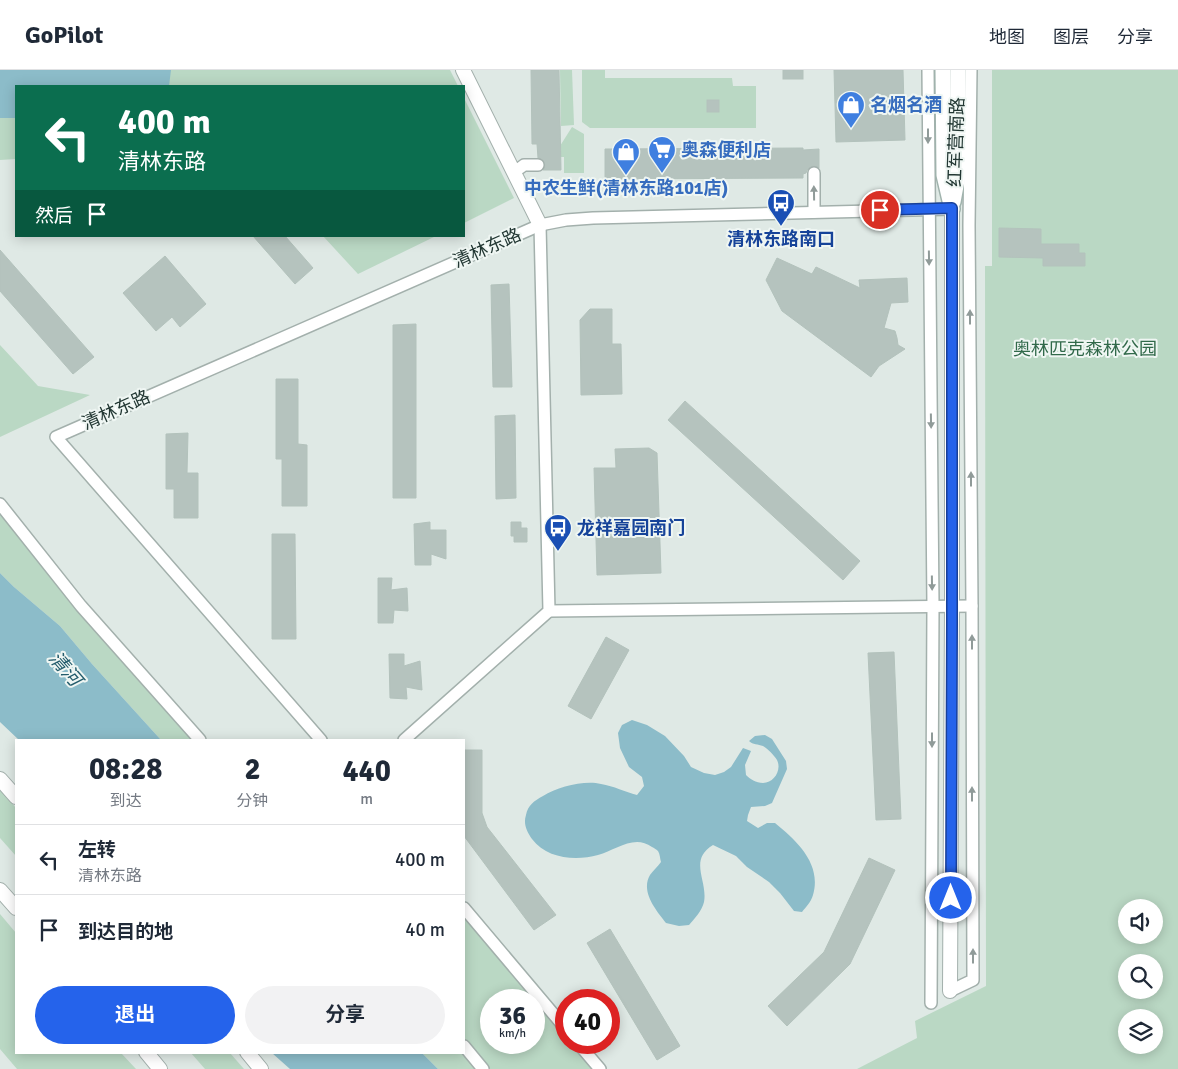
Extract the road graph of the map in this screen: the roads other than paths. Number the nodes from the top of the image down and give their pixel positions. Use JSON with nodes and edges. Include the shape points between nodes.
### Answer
{"nodes":[{"id":1,"x":463,"y":70,"type":"edge"},
{"id":2,"x":928,"y":70,"type":"edge"},
{"id":3,"x":943,"y":70,"type":"edge"},
{"id":4,"x":958,"y":70,"type":"edge"},
{"id":5,"x":971,"y":70,"type":"edge"},
{"id":6,"x":538,"y":164,"type":"dead end"},
{"id":7,"x":520,"y":168,"type":"dead end"},
{"id":8,"x":814,"y":173,"type":"dead end"},
{"id":9,"x":952,"y":208,"type":"junction"},
{"id":10,"x":929,"y":209,"type":"junction"},
{"id":11,"x":814,"y":212,"type":"junction"},
{"id":12,"x":540,"y":225,"type":"junction"},
{"id":13,"x":0,"y":504,"type":"edge"},
{"id":14,"x":932,"y":606,"type":"junction"},
{"id":15,"x":952,"y":606,"type":"junction"},
{"id":16,"x":972,"y":606,"type":"junction"},
{"id":17,"x":549,"y":611,"type":"junction"},
{"id":18,"x":199,"y":739,"type":"edge"},
{"id":19,"x":320,"y":739,"type":"edge"},
{"id":20,"x":405,"y":739,"type":"edge"},
{"id":21,"x":0,"y":779,"type":"edge"},
{"id":22,"x":15,"y":796,"type":"edge"},
{"id":23,"x":0,"y":890,"type":"edge"},
{"id":24,"x":15,"y":907,"type":"edge"},
{"id":25,"x":465,"y":909,"type":"edge"},
{"id":26,"x":950,"y":991,"type":"joint"},
{"id":27,"x":931,"y":1003,"type":"dead end"},
{"id":28,"x":555,"y":1017,"type":"edge"},
{"id":29,"x":465,"y":1047,"type":"edge"},
{"id":30,"x":148,"y":1054,"type":"edge"},
{"id":31,"x":249,"y":1054,"type":"edge"},
{"id":32,"x":587,"y":1054,"type":"edge"},
{"id":33,"x":160,"y":1069,"type":"edge"},
{"id":34,"x":262,"y":1069,"type":"edge"},
{"id":35,"x":483,"y":1069,"type":"edge"},
{"id":36,"x":600,"y":1069,"type":"edge"}],
"edges":[{"from":1,"to":12,"type":"street"},
{"from":2,"to":10,"type":"street","one_way":true},
{"from":3,"to":9,"type":"main road","name":"红军营南路","via":[[944,175]]},
{"from":4,"to":9,"type":"main road","name":"红军营南路","via":[[958,175]]},
{"from":16,"to":5,"type":"street","one_way":true},
{"from":6,"to":7,"type":"street"},
{"from":11,"to":8,"type":"street","one_way":true},
{"from":9,"to":10,"type":"street","name":"清林东路"},
{"from":9,"to":15,"type":"street"},
{"from":10,"to":11,"type":"street","name":"清林东路"},
{"from":10,"to":14,"type":"street","one_way":true},
{"from":11,"to":12,"type":"street","name":"清林东路","via":[[593,218]]},
{"from":12,"to":17,"type":"street"},
{"from":12,"to":19,"type":"street","name":"清林东路","via":[[56,436]]},
{"from":13,"to":18,"type":"street","via":[[81,606]]},
{"from":14,"to":15,"type":"street"},
{"from":14,"to":17,"type":"street"},
{"from":14,"to":27,"type":"street","one_way":true},
{"from":15,"to":16,"type":"street"},
{"from":15,"to":26,"type":"street"},
{"from":26,"to":16,"type":"street","one_way":true,"via":[[973,980]]},
{"from":17,"to":20,"type":"street"},
{"from":21,"to":22,"type":"street"},
{"from":23,"to":24,"type":"street"},
{"from":25,"to":28,"type":"street"},
{"from":29,"to":35,"type":"street"},
{"from":30,"to":33,"type":"street"},
{"from":31,"to":34,"type":"street"},
{"from":32,"to":36,"type":"street"}]}
